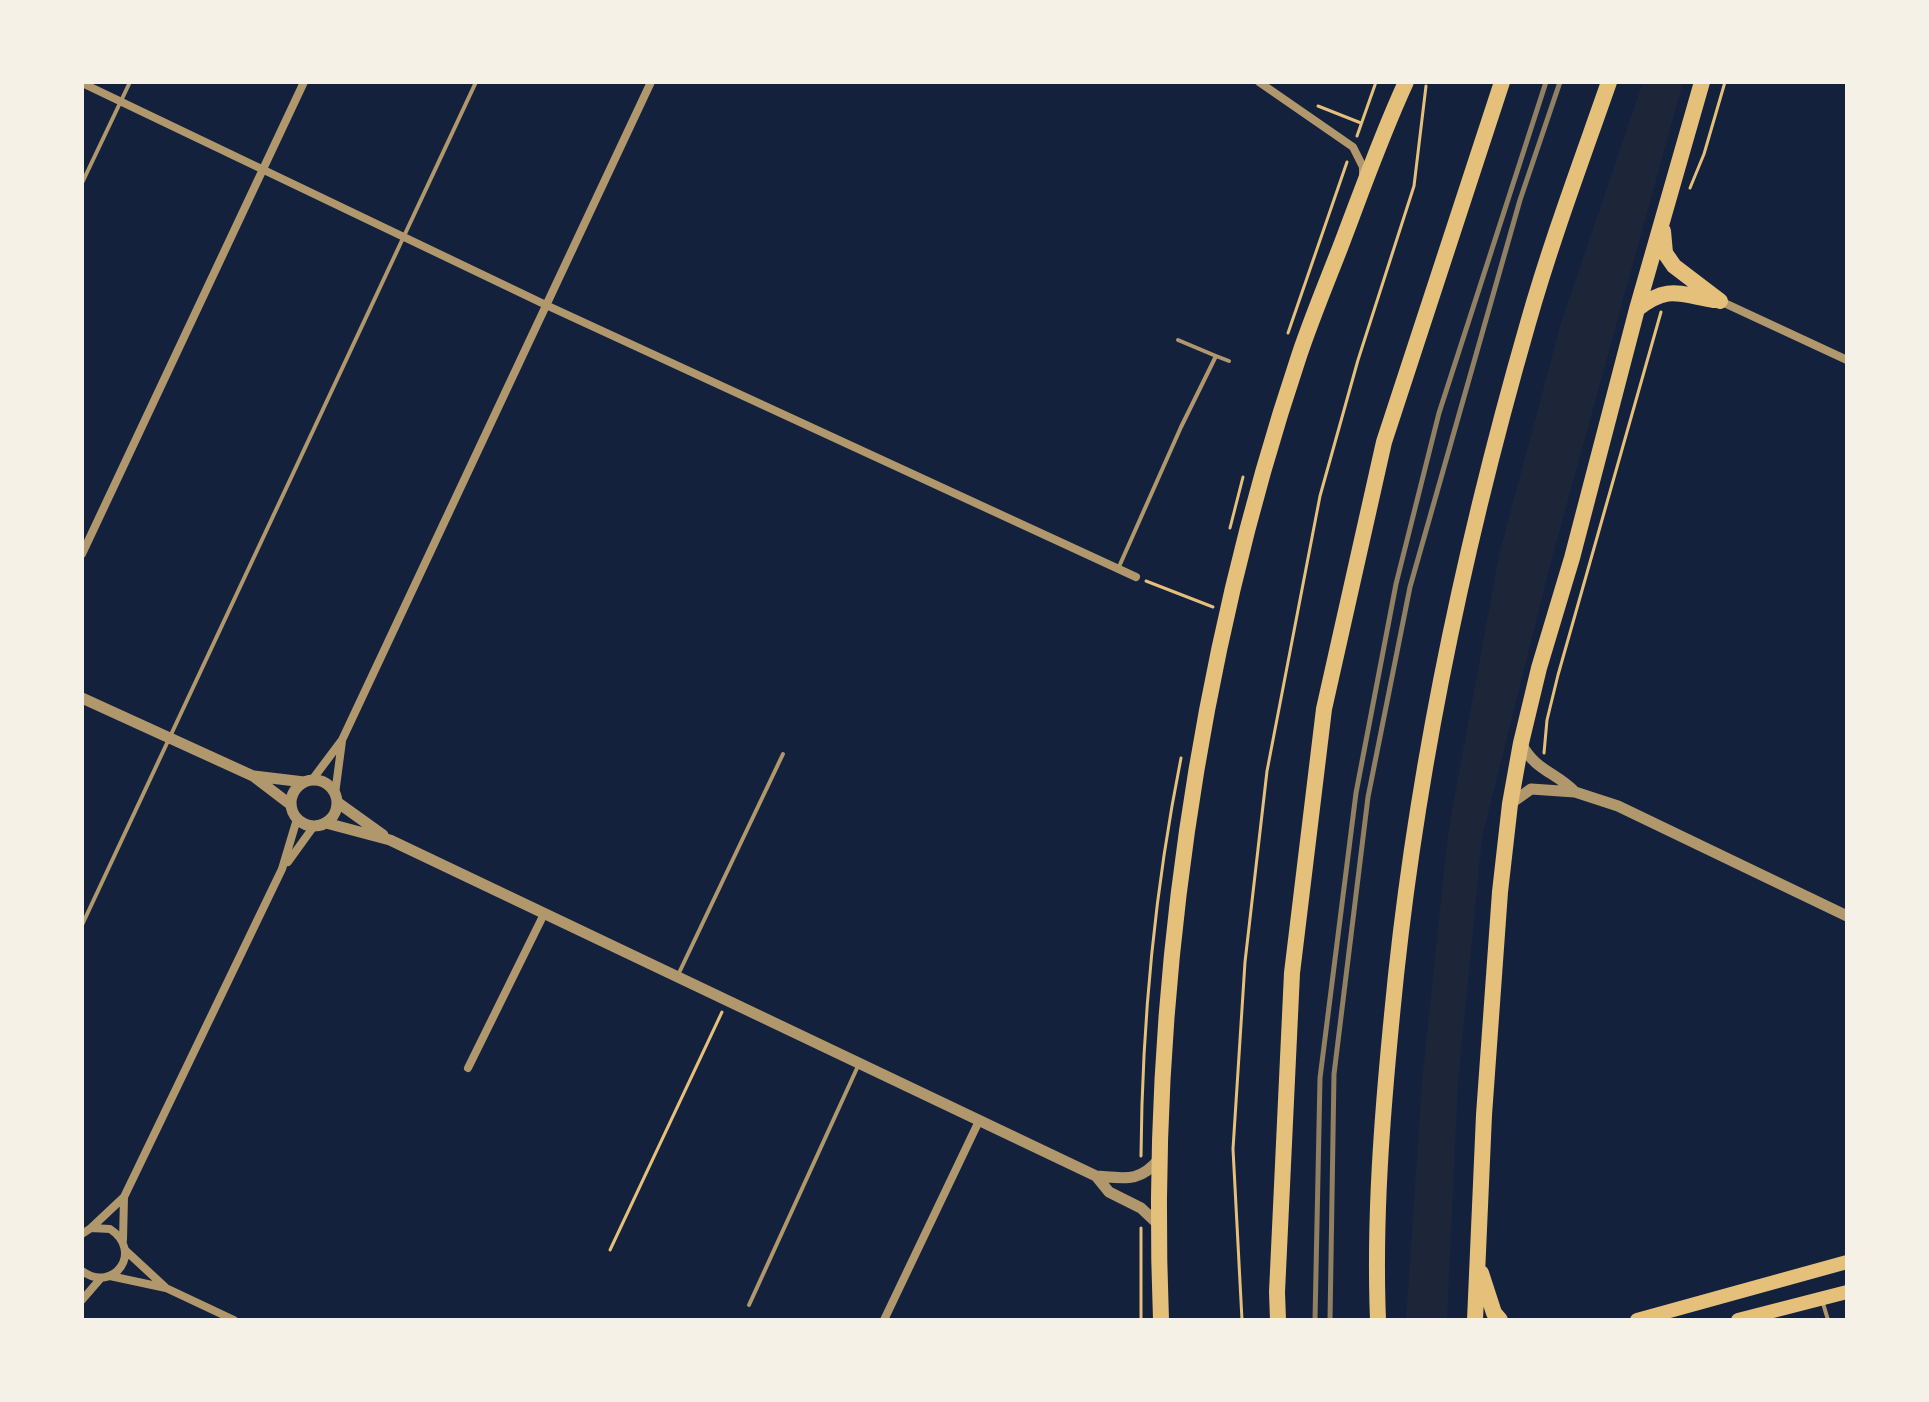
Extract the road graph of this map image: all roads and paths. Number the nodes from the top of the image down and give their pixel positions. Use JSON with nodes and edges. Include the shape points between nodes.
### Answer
{"nodes":[{"id":1,"x":130,"y":82,"type":"edge"},
{"id":2,"x":304,"y":82,"type":"edge"},
{"id":3,"x":476,"y":82,"type":"edge"},
{"id":4,"x":651,"y":82,"type":"edge"},
{"id":5,"x":1406,"y":82,"type":"edge"},
{"id":6,"x":1502,"y":82,"type":"edge"},
{"id":7,"x":1609,"y":82,"type":"edge"},
{"id":8,"x":1702,"y":82,"type":"edge"},
{"id":9,"x":1725,"y":82,"type":"edge"},
{"id":10,"x":82,"y":83,"type":"edge"},
{"id":11,"x":1263,"y":84,"type":"edge"},
{"id":12,"x":1426,"y":86,"type":"dead end"},
{"id":13,"x":121,"y":101,"type":"junction"},
{"id":14,"x":263,"y":169,"type":"junction"},
{"id":15,"x":1364,"y":182,"type":"junction"},
{"id":16,"x":82,"y":183,"type":"edge"},
{"id":17,"x":1689,"y":190,"type":"dead end"},
{"id":18,"x":1662,"y":222,"type":"junction"},
{"id":19,"x":404,"y":237,"type":"junction"},
{"id":20,"x":1667,"y":292,"type":"junction"},
{"id":21,"x":1720,"y":301,"type":"junction"},
{"id":22,"x":546,"y":305,"type":"junction"},
{"id":23,"x":1637,"y":309,"type":"junction"},
{"id":24,"x":1178,"y":340,"type":"dead end"},
{"id":25,"x":1216,"y":356,"type":"junction"},
{"id":26,"x":1847,"y":360,"type":"edge"},
{"id":27,"x":1229,"y":361,"type":"dead end"},
{"id":28,"x":82,"y":554,"type":"edge"},
{"id":29,"x":1118,"y":569,"type":"junction"},
{"id":30,"x":1136,"y":577,"type":"joint"},
{"id":31,"x":1213,"y":607,"type":"dead end"},
{"id":32,"x":82,"y":698,"type":"edge"},
{"id":33,"x":168,"y":738,"type":"junction"},
{"id":34,"x":342,"y":740,"type":"junction"},
{"id":35,"x":1521,"y":743,"type":"junction"},
{"id":36,"x":783,"y":754,"type":"dead end"},
{"id":37,"x":1540,"y":769,"type":"junction"},
{"id":38,"x":253,"y":776,"type":"junction"},
{"id":39,"x":308,"y":781,"type":"junction"},
{"id":40,"x":1575,"y":792,"type":"junction"},
{"id":41,"x":336,"y":798,"type":"junction"},
{"id":42,"x":1510,"y":804,"type":"junction"},
{"id":43,"x":291,"y":805,"type":"junction"},
{"id":44,"x":297,"y":819,"type":"junction"},
{"id":45,"x":320,"y":825,"type":"junction"},
{"id":46,"x":390,"y":840,"type":"junction"},
{"id":47,"x":282,"y":869,"type":"junction"},
{"id":48,"x":544,"y":914,"type":"junction"},
{"id":49,"x":1847,"y":916,"type":"edge"},
{"id":50,"x":82,"y":925,"type":"edge"},
{"id":51,"x":677,"y":977,"type":"junction"},
{"id":52,"x":727,"y":1001,"type":"junction"},
{"id":53,"x":859,"y":1064,"type":"junction"},
{"id":54,"x":468,"y":1068,"type":"dead end"},
{"id":55,"x":979,"y":1121,"type":"junction"},
{"id":56,"x":1160,"y":1157,"type":"junction"},
{"id":57,"x":1096,"y":1176,"type":"junction"},
{"id":58,"x":124,"y":1197,"type":"junction"},
{"id":59,"x":1159,"y":1225,"type":"junction"},
{"id":60,"x":85,"y":1232,"type":"edge"},
{"id":61,"x":124,"y":1245,"type":"junction"},
{"id":62,"x":610,"y":1250,"type":"dead end"},
{"id":63,"x":1477,"y":1260,"type":"junction"},
{"id":64,"x":1847,"y":1262,"type":"edge"},
{"id":65,"x":82,"y":1271,"type":"edge"},
{"id":66,"x":105,"y":1277,"type":"junction"},
{"id":67,"x":166,"y":1288,"type":"junction"},
{"id":68,"x":1847,"y":1292,"type":"edge"},
{"id":69,"x":1821,"y":1298,"type":"junction"},
{"id":70,"x":82,"y":1300,"type":"edge"},
{"id":71,"x":749,"y":1305,"type":"dead end"},
{"id":72,"x":234,"y":1320,"type":"edge"},
{"id":73,"x":884,"y":1320,"type":"edge"},
{"id":74,"x":1161,"y":1320,"type":"edge"},
{"id":75,"x":1242,"y":1320,"type":"edge"},
{"id":76,"x":1278,"y":1320,"type":"edge"},
{"id":77,"x":1378,"y":1320,"type":"edge"},
{"id":78,"x":1475,"y":1320,"type":"edge"},
{"id":79,"x":1500,"y":1320,"type":"edge"},
{"id":80,"x":1637,"y":1320,"type":"edge"},
{"id":81,"x":1738,"y":1320,"type":"edge"},
{"id":82,"x":1828,"y":1320,"type":"edge"}],
"edges":[{"from":1,"to":13,"type":"lane"},
{"from":2,"to":14,"type":"street"},
{"from":3,"to":19,"type":"lane"},
{"from":4,"to":22,"type":"street"},
{"from":5,"to":15,"type":"highway"},
{"from":6,"to":76,"type":"highway","via":[[1384,442],[1324,709],[1292,973]]},
{"from":7,"to":77,"type":"highway","via":[[1517,361],[1472,536],[1429,744],[1385,1090],[1377,1203]]},
{"from":8,"to":18,"type":"highway"},
{"from":9,"to":17,"type":"path"},
{"from":10,"to":13,"type":"street"},
{"from":11,"to":15,"type":"street","via":[[1353,147]]},
{"from":12,"to":75,"type":"path","via":[[1414,186],[1320,496],[1267,771],[1245,962],[1233,1149]]},
{"from":13,"to":14,"type":"street"},
{"from":13,"to":16,"type":"lane"},
{"from":14,"to":19,"type":"street"},
{"from":14,"to":28,"type":"street"},
{"from":15,"to":56,"type":"highway","via":[[1299,356],[1223,632],[1188,823],[1164,1035]]},
{"from":18,"to":21,"type":"highway","via":[[1665,253],[1674,266]]},
{"from":18,"to":23,"type":"highway"},
{"from":19,"to":22,"type":"street"},
{"from":19,"to":33,"type":"lane"},
{"from":20,"to":21,"type":"highway"},
{"from":20,"to":23,"type":"highway"},
{"from":20,"to":37,"type":"path","via":[[1554,690]]},
{"from":21,"to":26,"type":"street"},
{"from":22,"to":29,"type":"street"},
{"from":22,"to":34,"type":"street"},
{"from":23,"to":35,"type":"highway"},
{"from":24,"to":25,"type":"lane"},
{"from":25,"to":27,"type":"lane"},
{"from":25,"to":29,"type":"lane"},
{"from":29,"to":30,"type":"street"},
{"from":30,"to":31,"type":"path"},
{"from":32,"to":33,"type":"street"},
{"from":33,"to":38,"type":"street"},
{"from":33,"to":50,"type":"lane"},
{"from":34,"to":39,"type":"street"},
{"from":34,"to":41,"type":"street"},
{"from":35,"to":37,"type":"street"},
{"from":35,"to":42,"type":"highway"},
{"from":36,"to":51,"type":"lane"},
{"from":37,"to":40,"type":"street"},
{"from":38,"to":39,"type":"street"},
{"from":38,"to":43,"type":"street"},
{"from":39,"to":41,"type":"street","via":[[330,786]]},
{"from":39,"to":43,"type":"street","via":[[294,791]]},
{"from":40,"to":42,"type":"street","via":[[1531,789]]},
{"from":40,"to":49,"type":"street","via":[[1618,806]]},
{"from":41,"to":45,"type":"street","via":[[336,810]]},
{"from":41,"to":46,"type":"street"},
{"from":42,"to":63,"type":"highway"},
{"from":43,"to":44,"type":"street"},
{"from":44,"to":45,"type":"street"},
{"from":44,"to":47,"type":"street"},
{"from":45,"to":46,"type":"street"},
{"from":45,"to":47,"type":"street"},
{"from":46,"to":48,"type":"street"},
{"from":47,"to":58,"type":"street"},
{"from":48,"to":51,"type":"street"},
{"from":48,"to":54,"type":"street"},
{"from":51,"to":52,"type":"street"},
{"from":52,"to":53,"type":"street"},
{"from":52,"to":62,"type":"path"},
{"from":53,"to":55,"type":"street"},
{"from":53,"to":71,"type":"lane"},
{"from":55,"to":57,"type":"street"},
{"from":55,"to":73,"type":"street"},
{"from":56,"to":57,"type":"street","via":[[1142,1176]]},
{"from":56,"to":59,"type":"highway"},
{"from":57,"to":59,"type":"street","via":[[1109,1192],[1141,1208]]},
{"from":58,"to":60,"type":"street"},
{"from":58,"to":61,"type":"street"},
{"from":59,"to":74,"type":"highway"},
{"from":60,"to":61,"type":"street","via":[[110,1229]]},
{"from":61,"to":66,"type":"street","via":[[122,1265]]},
{"from":61,"to":67,"type":"street"},
{"from":63,"to":78,"type":"highway"},
{"from":63,"to":79,"type":"highway"},
{"from":64,"to":80,"type":"main road"},
{"from":65,"to":66,"type":"street"},
{"from":66,"to":67,"type":"street"},
{"from":66,"to":70,"type":"street"},
{"from":67,"to":72,"type":"street"},
{"from":68,"to":69,"type":"main road"},
{"from":69,"to":81,"type":"main road"},
{"from":69,"to":82,"type":"lane"}]}
